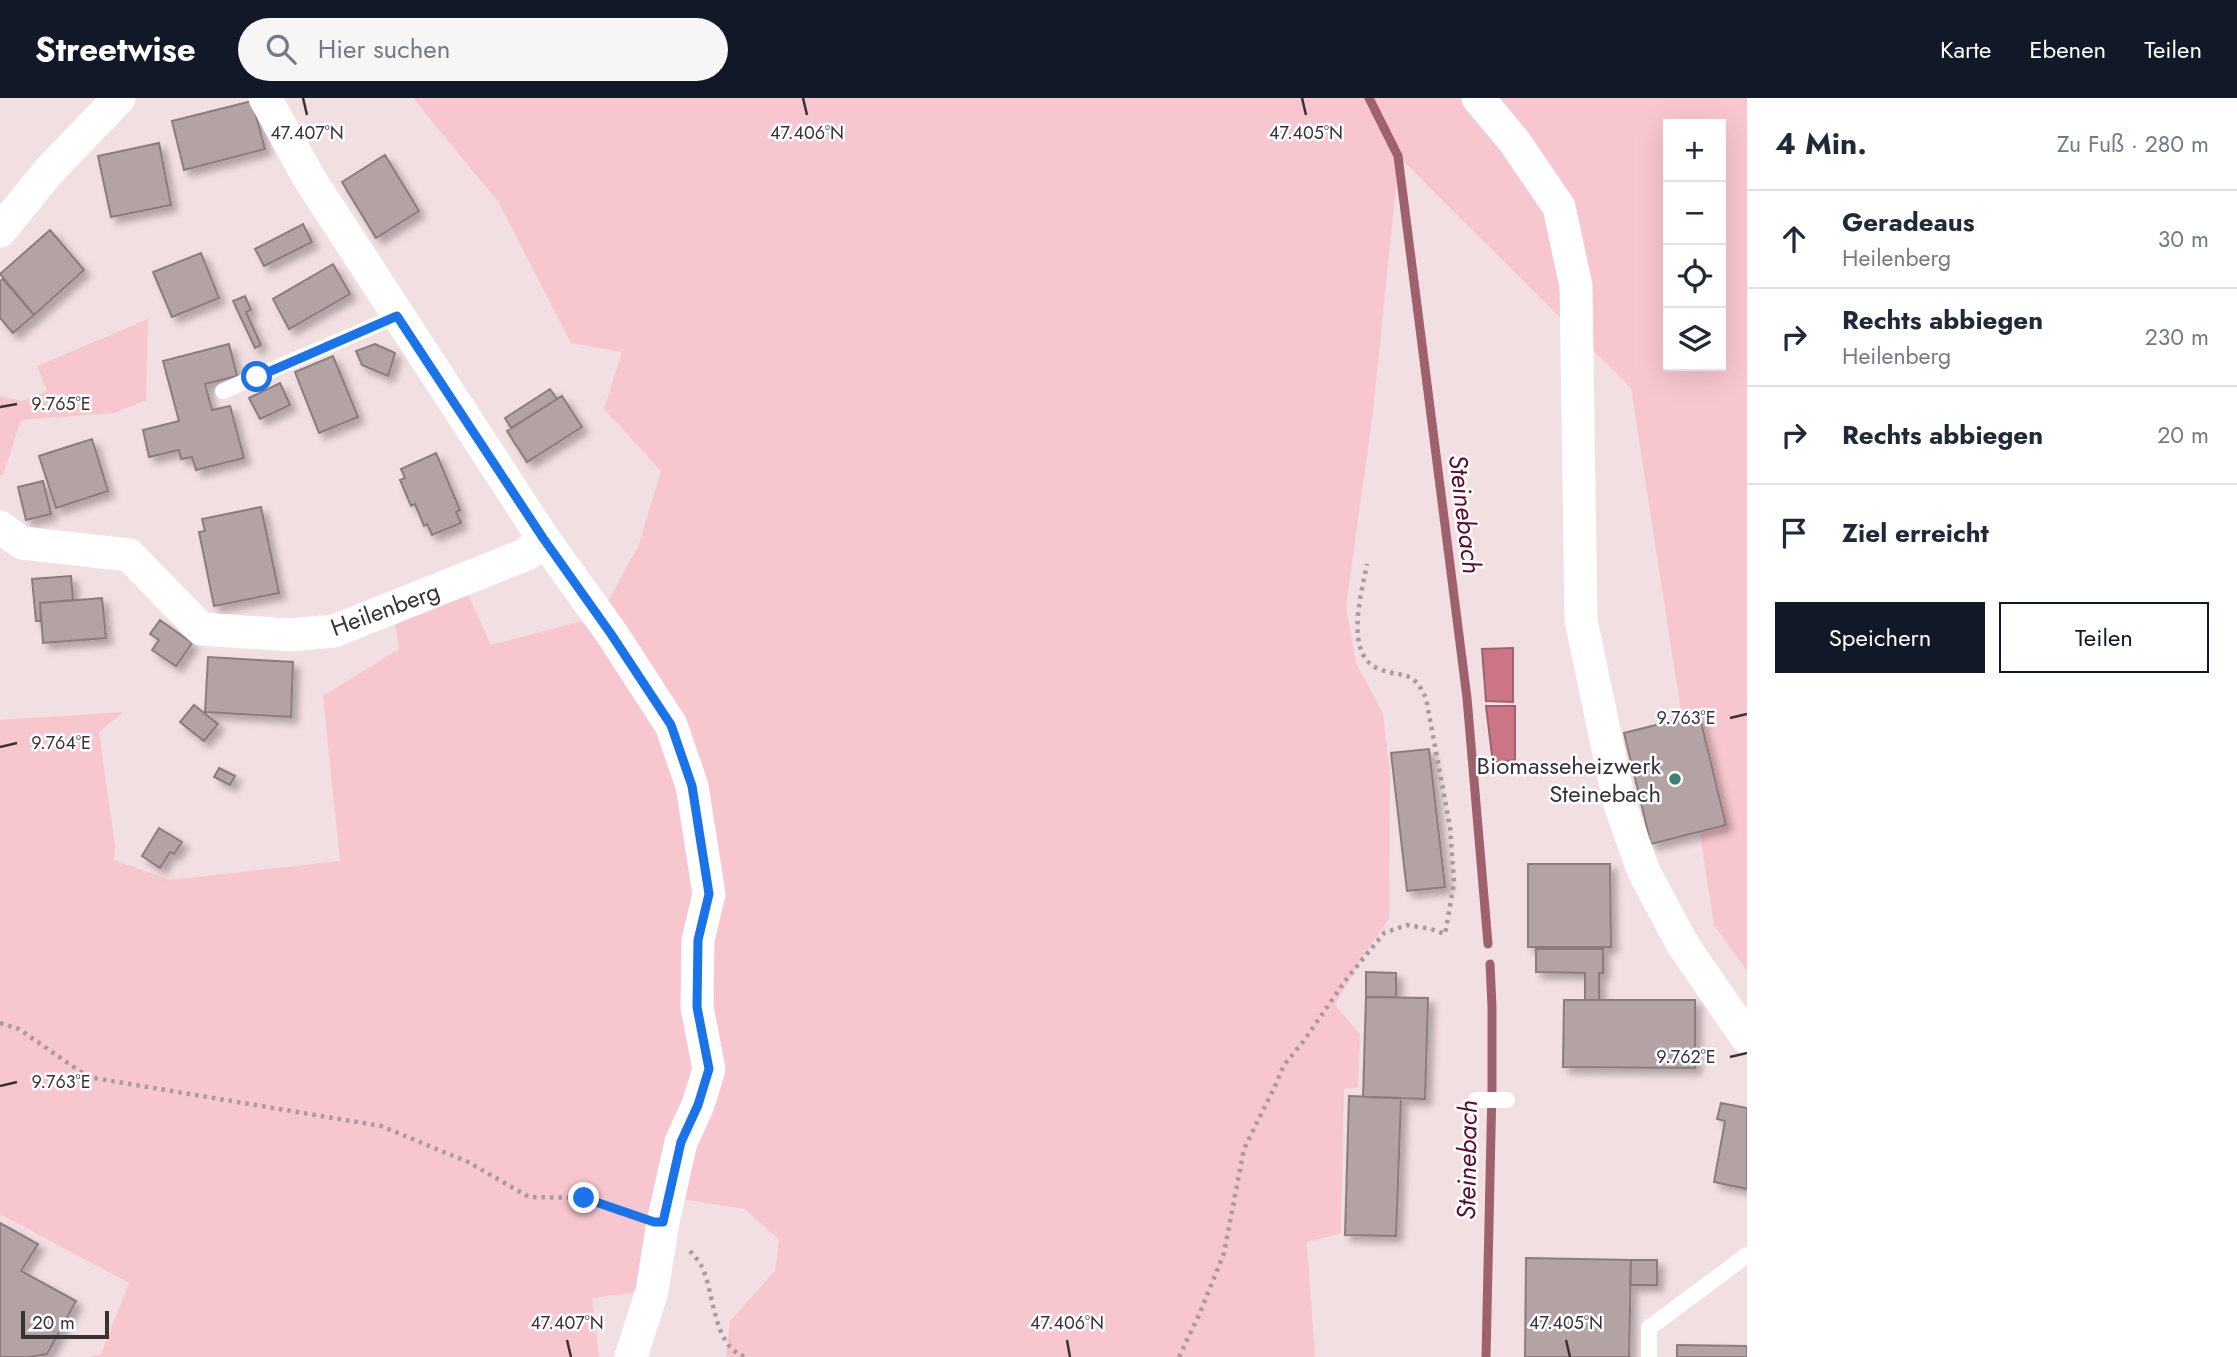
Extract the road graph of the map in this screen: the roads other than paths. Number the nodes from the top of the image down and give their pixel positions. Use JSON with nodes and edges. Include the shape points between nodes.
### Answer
{"nodes":[{"id":1,"x":119,"y":98,"type":"edge"},
{"id":2,"x":265,"y":98,"type":"edge"},
{"id":3,"x":1478,"y":98,"type":"edge"},
{"id":4,"x":0,"y":231,"type":"edge"},
{"id":5,"x":397,"y":316,"type":"junction"},
{"id":6,"x":223,"y":391,"type":"dead end"},
{"id":7,"x":0,"y":527,"type":"edge"},
{"id":8,"x":543,"y":538,"type":"junction"},
{"id":9,"x":1747,"y":1038,"type":"edge"},
{"id":10,"x":1476,"y":1100,"type":"dead end"},
{"id":11,"x":1507,"y":1100,"type":"dead end"},
{"id":12,"x":1747,"y":1255,"type":"edge"},
{"id":13,"x":631,"y":1357,"type":"edge"},
{"id":14,"x":1649,"y":1357,"type":"edge"}],
"edges":[{"from":1,"to":4,"type":"street"},
{"from":2,"to":5,"type":"street","via":[[309,178]]},
{"from":3,"to":9,"type":"street","via":[[1559,207],[1576,286],[1581,620],[1619,802],[1644,872],[1683,945]]},
{"from":5,"to":6,"type":"lane"},
{"from":5,"to":8,"type":"street"},
{"from":7,"to":8,"type":"street","name":"Heilenberg","via":[[22,543],[129,555],[201,629],[290,635],[334,631],[527,554]]},
{"from":8,"to":13,"type":"street","via":[[671,725],[692,786],[709,894],[698,940],[697,1007],[709,1069],[681,1142],[652,1291]]},
{"from":10,"to":11,"type":"lane"},
{"from":12,"to":14,"type":"lane","via":[[1649,1328]]}]}
